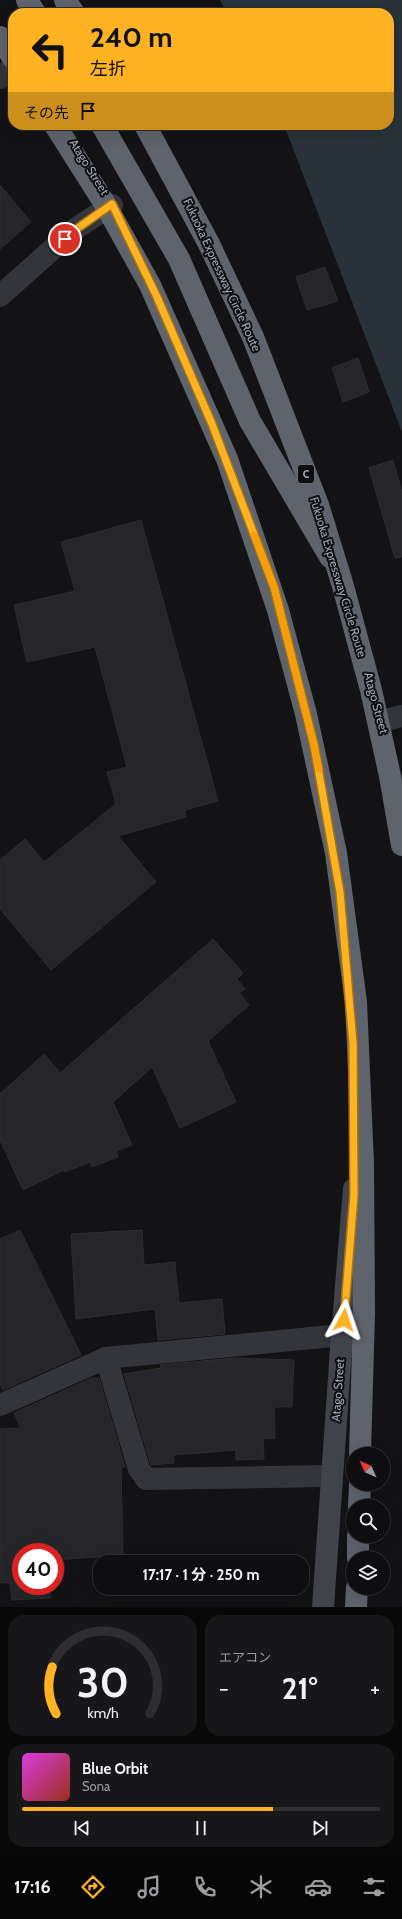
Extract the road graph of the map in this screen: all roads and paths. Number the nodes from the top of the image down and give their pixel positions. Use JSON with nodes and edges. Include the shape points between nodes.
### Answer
{"nodes":[{"id":1,"x":0,"y":27,"type":"edge"},
{"id":2,"x":0,"y":37,"type":"edge"},
{"id":3,"x":8,"y":39,"type":"edge"},
{"id":4,"x":8,"y":50,"type":"edge"},
{"id":5,"x":8,"y":71,"type":"edge"},
{"id":6,"x":0,"y":78,"type":"edge"},
{"id":7,"x":58,"y":130,"type":"edge"},
{"id":8,"x":66,"y":130,"type":"edge"},
{"id":9,"x":105,"y":130,"type":"edge"},
{"id":10,"x":147,"y":130,"type":"edge"},
{"id":11,"x":147,"y":130,"type":"edge"},
{"id":12,"x":112,"y":204,"type":"junction"},
{"id":13,"x":0,"y":296,"type":"edge"},
{"id":14,"x":336,"y":568,"type":"junction"},
{"id":15,"x":392,"y":718,"type":"edge"},
{"id":16,"x":402,"y":822,"type":"edge"},
{"id":17,"x":402,"y":845,"type":"edge"},
{"id":18,"x":342,"y":1335,"type":"junction"},
{"id":19,"x":106,"y":1358,"type":"junction"},
{"id":20,"x":0,"y":1405,"type":"edge"},
{"id":21,"x":360,"y":1447,"type":"edge"},
{"id":22,"x":332,"y":1476,"type":"junction"},
{"id":23,"x":357,"y":1595,"type":"edge"},
{"id":24,"x":323,"y":1607,"type":"edge"},
{"id":25,"x":356,"y":1607,"type":"edge"}],
"edges":[{"from":1,"to":3,"type":"street"},
{"from":2,"to":4,"type":"highway"},
{"from":5,"to":6,"type":"street"},
{"from":7,"to":21,"type":"highway","bridge":true,"via":[[105,204],[150,285],[227,459],[278,610],[306,714],[336,853],[356,1002],[363,1172],[364,1313]]},
{"from":8,"to":12,"type":"street","name":"Atago Street"},
{"from":9,"to":14,"type":"highway","number":"C","via":[[179,259],[250,421]]},
{"from":10,"to":14,"type":"street","name":"Atago Street","via":[[225,272],[279,397]]},
{"from":11,"to":17,"type":"highway","name":"Fukuoka Expressway Circle Route","number":"C","bridge":true,"via":[[209,244],[253,337],[318,505],[371,690]]},
{"from":12,"to":13,"type":"street","via":[[75,230]]},
{"from":12,"to":18,"type":"street","name":"Atago Street","via":[[157,297],[212,424],[274,587],[314,745],[340,892],[353,1043],[354,1195]]},
{"from":14,"to":15,"type":"street","name":"Atago Street"},
{"from":15,"to":16,"type":"street","name":"Atago Street"},
{"from":18,"to":19,"type":"street"},
{"from":18,"to":22,"type":"street","name":"Atago Street"},
{"from":19,"to":20,"type":"street"},
{"from":19,"to":22,"type":"street","via":[[139,1469],[146,1479]]},
{"from":22,"to":24,"type":"street","name":"Atago Street"},
{"from":23,"to":25,"type":"highway"}]}
